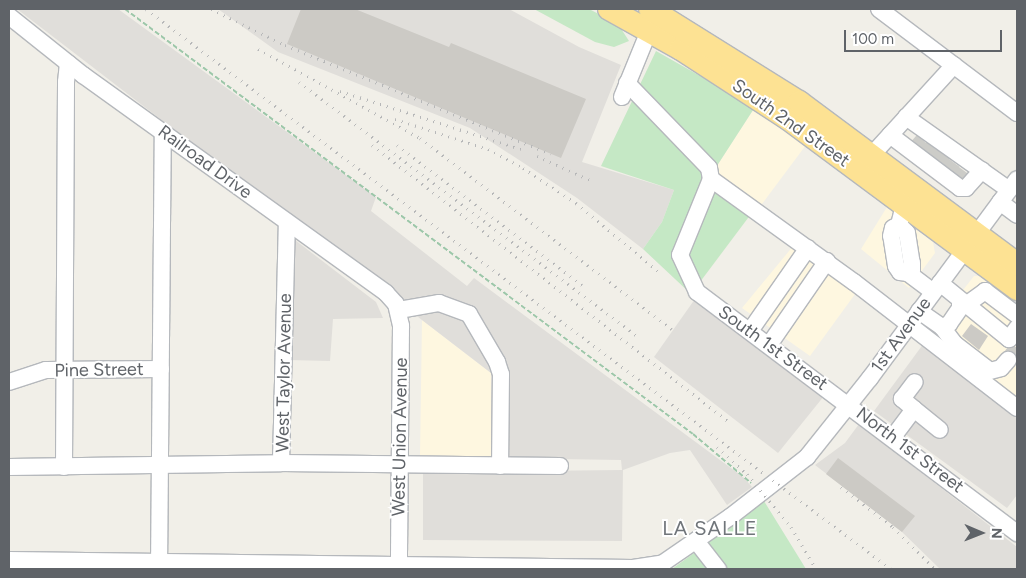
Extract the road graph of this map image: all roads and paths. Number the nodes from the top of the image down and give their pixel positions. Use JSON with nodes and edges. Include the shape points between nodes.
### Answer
{"nodes":[{"id":1,"x":126,"y":9,"type":"edge"},
{"id":2,"x":879,"y":9,"type":"edge"},
{"id":3,"x":620,"y":12,"type":"edge"},
{"id":4,"x":652,"y":17,"type":"edge"},
{"id":5,"x":11,"y":20,"type":"edge"},
{"id":6,"x":68,"y":63,"type":"junction"},
{"id":7,"x":954,"y":65,"type":"junction"},
{"id":8,"x":1017,"y":113,"type":"edge"},
{"id":9,"x":906,"y":117,"type":"junction"},
{"id":10,"x":163,"y":132,"type":"junction"},
{"id":11,"x":890,"y":135,"type":"junction"},
{"id":12,"x":872,"y":156,"type":"junction"},
{"id":13,"x":942,"y":158,"type":"junction"},
{"id":14,"x":711,"y":179,"type":"junction"},
{"id":15,"x":1009,"y":190,"type":"edge"},
{"id":16,"x":902,"y":215,"type":"junction"},
{"id":17,"x":1017,"y":215,"type":"edge"},
{"id":18,"x":287,"y":222,"type":"junction"},
{"id":19,"x":970,"y":241,"type":"junction"},
{"id":20,"x":808,"y":248,"type":"junction"},
{"id":21,"x":827,"y":261,"type":"junction"},
{"id":22,"x":1017,"y":264,"type":"edge"},
{"id":23,"x":936,"y":287,"type":"junction"},
{"id":24,"x":1017,"y":289,"type":"edge"},
{"id":25,"x":963,"y":302,"type":"junction"},
{"id":26,"x":399,"y":310,"type":"junction"},
{"id":27,"x":919,"y":311,"type":"junction"},
{"id":28,"x":1015,"y":321,"type":"edge"},
{"id":29,"x":909,"y":325,"type":"junction"},
{"id":30,"x":942,"y":327,"type":"junction"},
{"id":31,"x":750,"y":332,"type":"junction"},
{"id":32,"x":769,"y":345,"type":"junction"},
{"id":33,"x":1008,"y":360,"type":"tunnel mouth"},
{"id":34,"x":987,"y":368,"type":"junction"},
{"id":35,"x":64,"y":369,"type":"junction"},
{"id":36,"x":161,"y":369,"type":"junction"},
{"id":37,"x":9,"y":382,"type":"edge"},
{"id":38,"x":915,"y":382,"type":"dead end"},
{"id":39,"x":849,"y":405,"type":"junction"},
{"id":40,"x":1017,"y":408,"type":"edge"},
{"id":41,"x":914,"y":409,"type":"junction"},
{"id":42,"x":940,"y":430,"type":"dead end"},
{"id":43,"x":893,"y":437,"type":"junction"},
{"id":44,"x":281,"y":464,"type":"junction"},
{"id":45,"x":400,"y":465,"type":"junction"},
{"id":46,"x":160,"y":466,"type":"junction"},
{"id":47,"x":500,"y":466,"type":"junction"},
{"id":48,"x":560,"y":466,"type":"dead end"},
{"id":49,"x":9,"y":467,"type":"edge"},
{"id":50,"x":64,"y":468,"type":"junction"},
{"id":51,"x":759,"y":494,"type":"junction"},
{"id":52,"x":1017,"y":533,"type":"edge"},
{"id":53,"x":696,"y":541,"type":"junction"},
{"id":54,"x":9,"y":560,"type":"edge"},
{"id":55,"x":674,"y":564,"type":"edge"},
{"id":56,"x":159,"y":566,"type":"edge"},
{"id":57,"x":399,"y":567,"type":"edge"},
{"id":58,"x":633,"y":569,"type":"edge"},
{"id":59,"x":718,"y":569,"type":"edge"}],
"edges":[{"from":1,"to":51,"type":"path","via":[[693,434],[747,479]]},
{"from":2,"to":7,"type":"street"},
{"from":3,"to":4,"type":"highway","name":"South 2nd Street"},
{"from":4,"to":12,"type":"highway","name":"South 2nd Street","via":[[751,70]]},
{"from":4,"to":14,"type":"street","via":[[625,90],[709,168]]},
{"from":4,"to":16,"type":"highway","name":"South 2nd Street"},
{"from":5,"to":6,"type":"street","name":"Railroad Drive"},
{"from":6,"to":10,"type":"street","name":"Railroad Drive"},
{"from":6,"to":35,"type":"street"},
{"from":7,"to":8,"type":"street"},
{"from":7,"to":9,"type":"street"},
{"from":9,"to":11,"type":"street"},
{"from":9,"to":13,"type":"street"},
{"from":10,"to":18,"type":"street","name":"Railroad Drive"},
{"from":10,"to":36,"type":"street"},
{"from":11,"to":12,"type":"street"},
{"from":11,"to":13,"type":"street"},
{"from":12,"to":19,"type":"highway","name":"South 2nd Street"},
{"from":13,"to":15,"type":"street"},
{"from":14,"to":20,"type":"street"},
{"from":14,"to":31,"type":"street","name":"South 1st Street","via":[[680,255],[697,292]]},
{"from":15,"to":17,"type":"street"},
{"from":15,"to":19,"type":"street","name":"1st Avenue"},
{"from":16,"to":19,"type":"highway","name":"South 2nd Street"},
{"from":16,"to":23,"type":"street","via":[[891,236],[896,266],[900,272]]},
{"from":18,"to":26,"type":"street","name":"Railroad Drive","via":[[386,293]]},
{"from":18,"to":44,"type":"street","name":"West Taylor Avenue"},
{"from":19,"to":22,"type":"highway"},
{"from":19,"to":23,"type":"street","name":"1st Avenue"},
{"from":19,"to":24,"type":"highway"},
{"from":20,"to":21,"type":"street"},
{"from":20,"to":31,"type":"street"},
{"from":21,"to":29,"type":"street"},
{"from":21,"to":32,"type":"street"},
{"from":23,"to":25,"type":"street"},
{"from":23,"to":27,"type":"street","name":"1st Avenue"},
{"from":25,"to":28,"type":"street"},
{"from":25,"to":28,"type":"street","via":[[985,291]]},
{"from":25,"to":30,"type":"street","via":[[949,324]]},
{"from":26,"to":45,"type":"street","name":"West Union Avenue"},
{"from":26,"to":47,"type":"street","via":[[439,303],[468,314],[501,374]]},
{"from":27,"to":29,"type":"street","name":"1st Avenue"},
{"from":27,"to":30,"type":"street"},
{"from":28,"to":34,"type":"street"},
{"from":29,"to":39,"type":"street","name":"1st Avenue"},
{"from":29,"to":40,"type":"street"},
{"from":30,"to":34,"type":"street","via":[[955,344]]},
{"from":31,"to":32,"type":"street","name":"South 1st Street"},
{"from":32,"to":39,"type":"street","name":"South 1st Street"},
{"from":33,"to":34,"type":"street","via":[[994,371]]},
{"from":35,"to":36,"type":"street","name":"Pine Street"},
{"from":35,"to":37,"type":"street","name":"Pine Street","via":[[46,370]]},
{"from":35,"to":50,"type":"street"},
{"from":36,"to":46,"type":"street"},
{"from":38,"to":41,"type":"street","via":[[902,399]]},
{"from":39,"to":43,"type":"street","name":"North 1st Street"},
{"from":39,"to":51,"type":"street","name":"1st Avenue","via":[[808,457]]},
{"from":41,"to":42,"type":"street"},
{"from":41,"to":43,"type":"street"},
{"from":43,"to":52,"type":"street","name":"North 1st Street"},
{"from":44,"to":45,"type":"street"},
{"from":44,"to":46,"type":"street","name":"West Taylor Avenue"},
{"from":45,"to":47,"type":"street"},
{"from":45,"to":57,"type":"street","name":"West Union Avenue"},
{"from":46,"to":50,"type":"street","name":"West Taylor Avenue"},
{"from":46,"to":56,"type":"street"},
{"from":47,"to":48,"type":"street"},
{"from":49,"to":50,"type":"street","name":"West Taylor Avenue"},
{"from":51,"to":53,"type":"street","name":"1st Avenue"},
{"from":53,"to":55,"type":"street","name":"1st Avenue"},
{"from":53,"to":59,"type":"street"},
{"from":54,"to":56,"type":"street","name":"1st Avenue"},
{"from":55,"to":58,"type":"street","name":"1st Avenue"},
{"from":56,"to":57,"type":"street","name":"1st Avenue"},
{"from":57,"to":58,"type":"street","name":"1st Avenue"}]}
